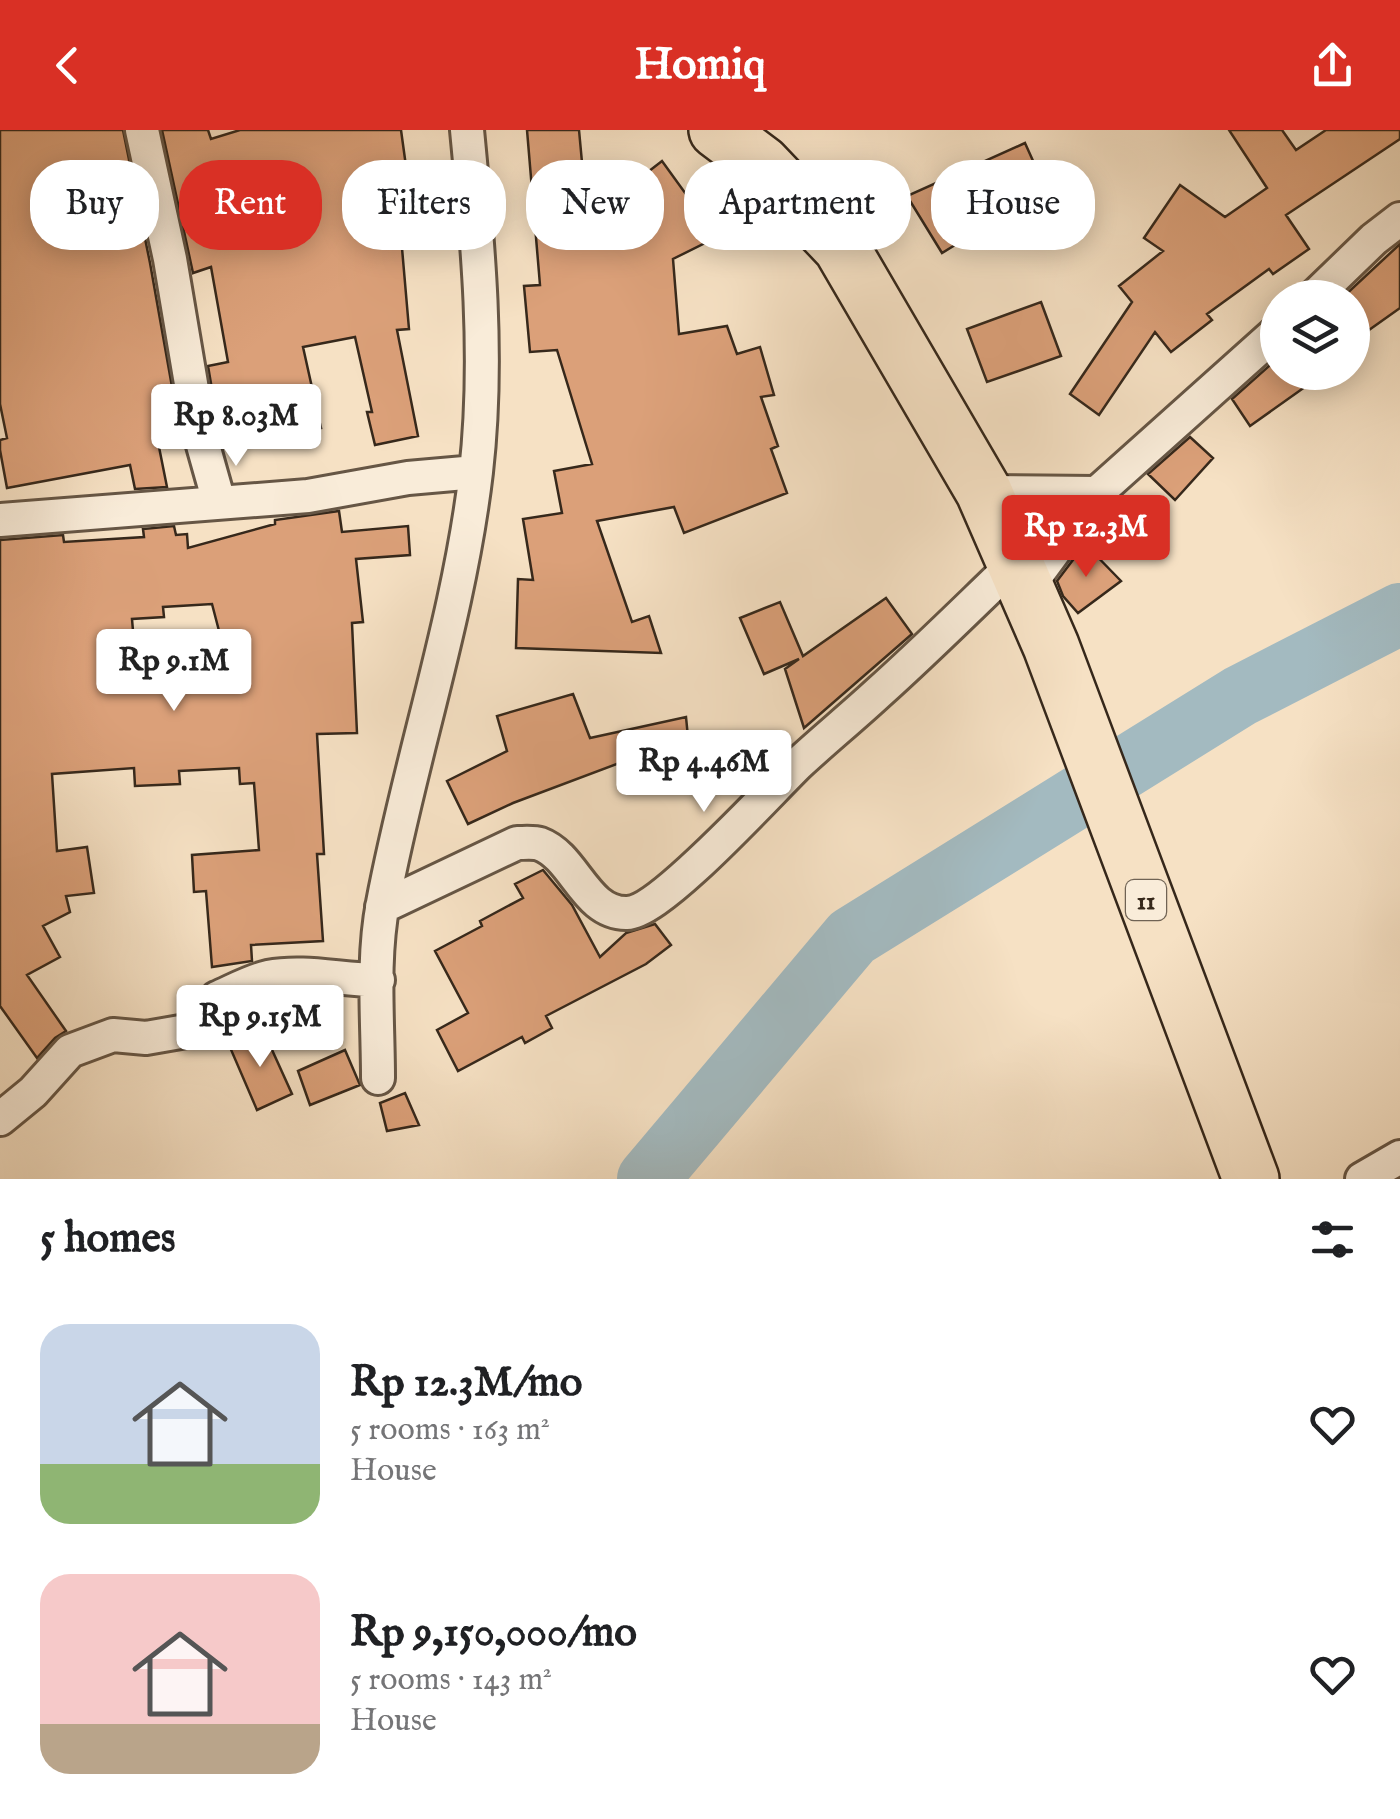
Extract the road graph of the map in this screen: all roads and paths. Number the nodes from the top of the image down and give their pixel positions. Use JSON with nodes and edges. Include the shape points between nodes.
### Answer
{"nodes":[{"id":1,"x":142,"y":130,"type":"edge"},
{"id":2,"x":468,"y":130,"type":"edge"},
{"id":3,"x":717,"y":130,"type":"edge"},
{"id":4,"x":1400,"y":219,"type":"edge"},
{"id":5,"x":1332,"y":280,"type":"edge"},
{"id":6,"x":1260,"y":347,"type":"edge"},
{"id":7,"x":476,"y":472,"type":"junction"},
{"id":8,"x":984,"y":492,"type":"junction"},
{"id":9,"x":1097,"y":493,"type":"junction"},
{"id":10,"x":219,"y":502,"type":"junction"},
{"id":11,"x":0,"y":520,"type":"edge"},
{"id":12,"x":1022,"y":575,"type":"junction"},
{"id":13,"x":382,"y":907,"type":"junction"},
{"id":14,"x":378,"y":980,"type":"junction"},
{"id":15,"x":378,"y":1078,"type":"dead end"},
{"id":16,"x":0,"y":1118,"type":"edge"},
{"id":17,"x":1400,"y":1158,"type":"edge"},
{"id":18,"x":1246,"y":1166,"type":"edge"},
{"id":19,"x":1362,"y":1179,"type":"edge"}],
"edges":[{"from":1,"to":10,"type":"street","via":[[199,431]]},
{"from":2,"to":7,"type":"street","via":[[481,308]]},
{"from":3,"to":8,"type":"highway","number":"11","via":[[762,164],[840,247]]},
{"from":4,"to":5,"type":"street"},
{"from":6,"to":9,"type":"street"},
{"from":7,"to":10,"type":"street"},
{"from":7,"to":13,"type":"street","via":[[461,568]]},
{"from":8,"to":9,"type":"street"},
{"from":8,"to":12,"type":"highway","number":"11"},
{"from":9,"to":12,"type":"street"},
{"from":10,"to":11,"type":"street"},
{"from":12,"to":13,"type":"street","via":[[632,913],[600,904],[539,844],[517,843]]},
{"from":12,"to":18,"type":"highway","number":"11"},
{"from":13,"to":14,"type":"street"},
{"from":14,"to":15,"type":"street"},
{"from":14,"to":16,"type":"street","via":[[266,978],[217,998],[214,1026],[146,1038],[113,1036],[70,1052]]},
{"from":17,"to":19,"type":"street"}]}
